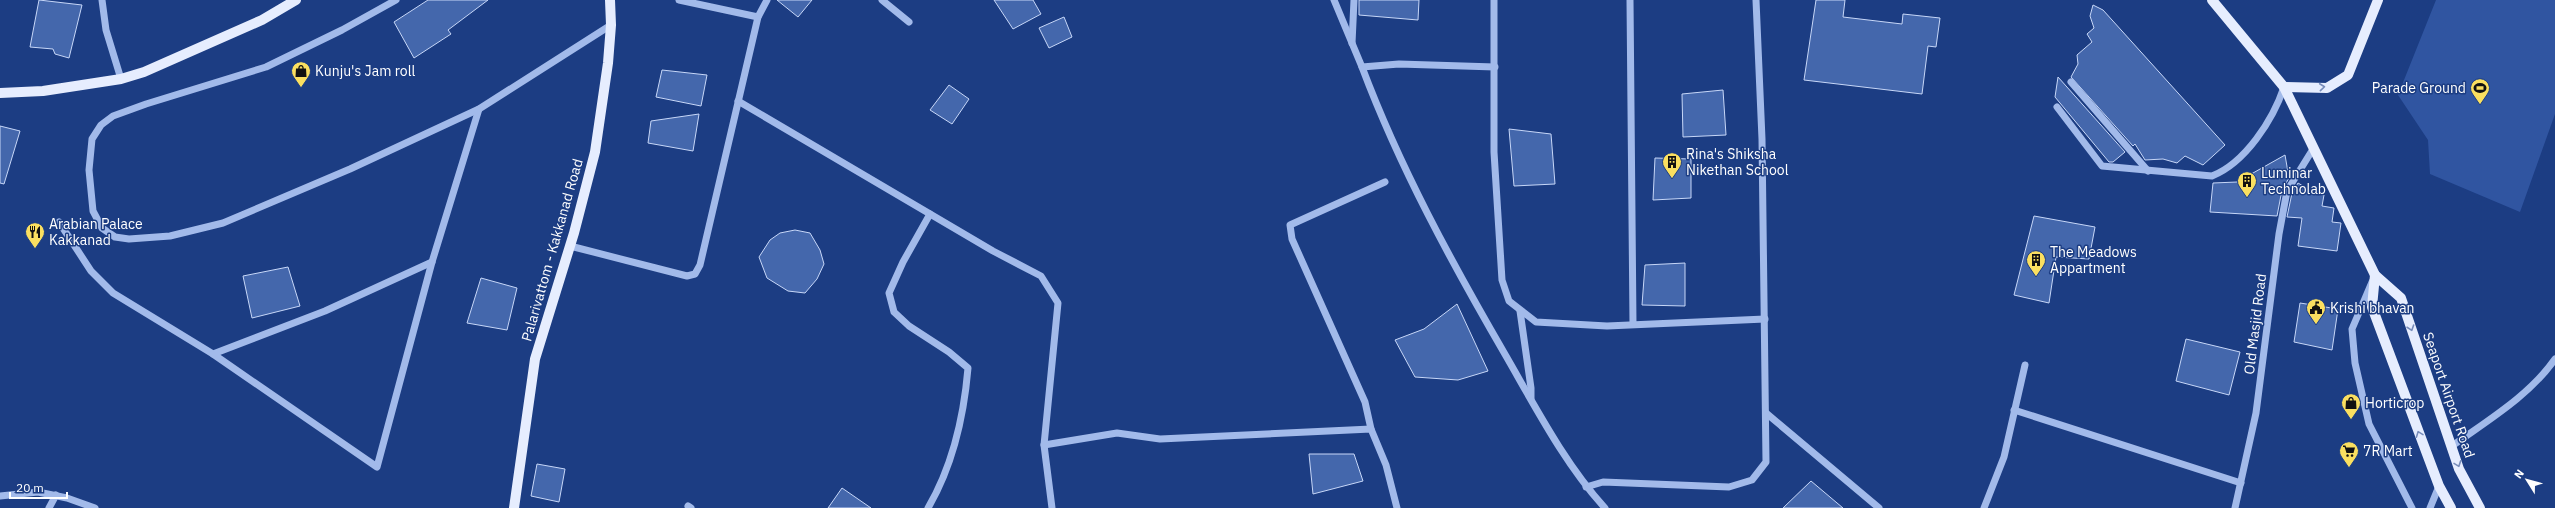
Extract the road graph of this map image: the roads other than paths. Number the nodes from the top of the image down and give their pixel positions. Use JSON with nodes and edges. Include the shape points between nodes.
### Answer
{"nodes":[{"id":1,"x":102,"y":0,"type":"edge"},
{"id":2,"x":296,"y":0,"type":"edge"},
{"id":3,"x":396,"y":0,"type":"edge"},
{"id":4,"x":610,"y":0,"type":"edge"},
{"id":5,"x":679,"y":0,"type":"edge"},
{"id":6,"x":767,"y":0,"type":"edge"},
{"id":7,"x":882,"y":0,"type":"edge"},
{"id":8,"x":1334,"y":0,"type":"edge"},
{"id":9,"x":1354,"y":0,"type":"edge"},
{"id":10,"x":1494,"y":0,"type":"edge"},
{"id":11,"x":1630,"y":0,"type":"edge"},
{"id":12,"x":1756,"y":0,"type":"edge"},
{"id":13,"x":2212,"y":0,"type":"edge"},
{"id":14,"x":2378,"y":0,"type":"edge"},
{"id":15,"x":758,"y":17,"type":"junction"},
{"id":16,"x":909,"y":22,"type":"dead end"},
{"id":17,"x":611,"y":25,"type":"junction"},
{"id":18,"x":1352,"y":46,"type":"junction"},
{"id":19,"x":1362,"y":67,"type":"junction"},
{"id":20,"x":1495,"y":67,"type":"junction"},
{"id":21,"x":121,"y":79,"type":"junction"},
{"id":22,"x":2071,"y":82,"type":"dead end"},
{"id":23,"x":2284,"y":87,"type":"junction"},
{"id":24,"x":0,"y":93,"type":"edge"},
{"id":25,"x":738,"y":100,"type":"junction"},
{"id":26,"x":2057,"y":107,"type":"dead end"},
{"id":27,"x":479,"y":109,"type":"junction"},
{"id":28,"x":2313,"y":149,"type":"junction"},
{"id":29,"x":2148,"y":171,"type":"junction"},
{"id":30,"x":1385,"y":182,"type":"dead end"},
{"id":31,"x":930,"y":214,"type":"junction"},
{"id":32,"x":59,"y":222,"type":"dead end"},
{"id":33,"x":570,"y":246,"type":"junction"},
{"id":34,"x":432,"y":262,"type":"junction"},
{"id":35,"x":2375,"y":275,"type":"junction"},
{"id":36,"x":1520,"y":311,"type":"junction"},
{"id":37,"x":1765,"y":319,"type":"junction"},
{"id":38,"x":1633,"y":324,"type":"junction"},
{"id":39,"x":213,"y":354,"type":"junction"},
{"id":40,"x":2555,"y":359,"type":"edge"},
{"id":41,"x":2025,"y":365,"type":"dead end"},
{"id":42,"x":1531,"y":398,"type":"junction"},
{"id":43,"x":2014,"y":410,"type":"junction"},
{"id":44,"x":1766,"y":413,"type":"junction"},
{"id":45,"x":1371,"y":429,"type":"junction"},
{"id":46,"x":1044,"y":445,"type":"junction"},
{"id":47,"x":2452,"y":446,"type":"junction"},
{"id":48,"x":2241,"y":483,"type":"junction"},
{"id":49,"x":2439,"y":486,"type":"junction"},
{"id":50,"x":1586,"y":488,"type":"junction"},
{"id":51,"x":0,"y":496,"type":"edge"},
{"id":52,"x":56,"y":496,"type":"junction"},
{"id":53,"x":49,"y":508,"type":"edge"},
{"id":54,"x":95,"y":508,"type":"edge"},
{"id":55,"x":514,"y":508,"type":"edge"},
{"id":56,"x":928,"y":508,"type":"edge"},
{"id":57,"x":1052,"y":508,"type":"edge"},
{"id":58,"x":1397,"y":508,"type":"edge"},
{"id":59,"x":1605,"y":508,"type":"edge"},
{"id":60,"x":1879,"y":508,"type":"edge"},
{"id":61,"x":1984,"y":508,"type":"edge"},
{"id":62,"x":2235,"y":508,"type":"edge"},
{"id":63,"x":2412,"y":508,"type":"edge"},
{"id":64,"x":2430,"y":508,"type":"edge"},
{"id":65,"x":2451,"y":508,"type":"edge"},
{"id":66,"x":2480,"y":508,"type":"edge"}],
"edges":[{"from":1,"to":21,"type":"street","via":[[106,30]]},
{"from":2,"to":21,"type":"main road","via":[[262,20],[201,48]]},
{"from":3,"to":27,"type":"street","via":[[266,67],[146,104],[113,116],[101,125],[92,139],[89,170],[94,211],[102,228],[115,238],[129,239],[170,236],[223,224]]},
{"from":4,"to":17,"type":"main road","name":"Palarivattom - Kakkanad Road"},
{"from":5,"to":15,"type":"street"},
{"from":6,"to":15,"type":"street"},
{"from":7,"to":16,"type":"street"},
{"from":8,"to":18,"type":"street"},
{"from":9,"to":18,"type":"street"},
{"from":10,"to":20,"type":"street"},
{"from":11,"to":38,"type":"street"},
{"from":12,"to":37,"type":"street","via":[[1762,138]]},
{"from":13,"to":23,"type":"main road","name":"Seaport Airport Road"},
{"from":23,"to":14,"type":"main road","one_way":true,"via":[[2327,88],[2348,75]]},
{"from":15,"to":25,"type":"street"},
{"from":17,"to":27,"type":"street"},
{"from":17,"to":33,"type":"main road","name":"Palarivattom - Kakkanad Road","via":[[595,152]]},
{"from":18,"to":19,"type":"street"},
{"from":19,"to":20,"type":"street","via":[[1398,64]]},
{"from":19,"to":42,"type":"street","via":[[1382,121],[1447,254]]},
{"from":20,"to":36,"type":"street","via":[[1494,152],[1502,280],[1509,301]]},
{"from":21,"to":24,"type":"main road","via":[[43,91]]},
{"from":22,"to":29,"type":"street"},
{"from":23,"to":28,"type":"main road","name":"Seaport Airport Road"},
{"from":23,"to":29,"type":"street","via":[[2278,107],[2228,170],[2212,176]]},
{"from":25,"to":31,"type":"street"},
{"from":25,"to":33,"type":"street","via":[[700,265],[695,274],[687,276]]},
{"from":26,"to":29,"type":"street","via":[[2102,166]]},
{"from":27,"to":34,"type":"street"},
{"from":28,"to":35,"type":"main road","name":"Seaport Airport Road"},
{"from":28,"to":48,"type":"street","name":"Old Masjid Road","via":[[2287,191],[2278,234],[2256,413]]},
{"from":30,"to":45,"type":"street","via":[[1290,225],[1292,239],[1365,402]]},
{"from":31,"to":46,"type":"street","via":[[1041,276],[1058,303]]},
{"from":31,"to":56,"type":"street","via":[[903,262],[890,293],[894,312],[909,326],[949,352],[968,368],[965,399],[941,485]]},
{"from":32,"to":39,"type":"street","via":[[91,271],[113,293]]},
{"from":33,"to":55,"type":"main road","name":"Palarivattom - Kakkanad Road","via":[[534,359]]},
{"from":34,"to":39,"type":"street","via":[[325,311]]},
{"from":34,"to":39,"type":"street","via":[[377,467]]},
{"from":35,"to":47,"type":"main road","name":"Seaport Airport Road","one_way":true,"via":[[2401,298]]},
{"from":49,"to":35,"type":"main road","one_way":true,"via":[[2372,307]]},
{"from":35,"to":63,"type":"street","via":[[2352,329],[2355,363],[2369,424]]},
{"from":36,"to":38,"type":"street","via":[[1536,322],[1607,326]]},
{"from":36,"to":42,"type":"street"},
{"from":37,"to":38,"type":"street"},
{"from":37,"to":44,"type":"street"},
{"from":40,"to":47,"type":"street","via":[[2544,375],[2506,407]]},
{"from":41,"to":43,"type":"street"},
{"from":42,"to":50,"type":"street"},
{"from":43,"to":48,"type":"street"},
{"from":43,"to":61,"type":"street","via":[[2004,457]]},
{"from":44,"to":50,"type":"street","via":[[1766,462],[1752,480],[1729,487],[1603,482]]},
{"from":44,"to":60,"type":"street"},
{"from":45,"to":46,"type":"street","via":[[1160,439],[1117,433]]},
{"from":45,"to":58,"type":"street","via":[[1386,465]]},
{"from":46,"to":57,"type":"street"},
{"from":47,"to":66,"type":"main road","name":"Seaport Airport Road","one_way":true,"via":[[2460,469]]},
{"from":48,"to":62,"type":"street","name":"Old Masjid Road"},
{"from":49,"to":64,"type":"street"},
{"from":49,"to":65,"type":"main road"},
{"from":50,"to":59,"type":"street"},
{"from":51,"to":52,"type":"street","via":[[38,492]]},
{"from":52,"to":53,"type":"street"},
{"from":52,"to":54,"type":"street"}]}
